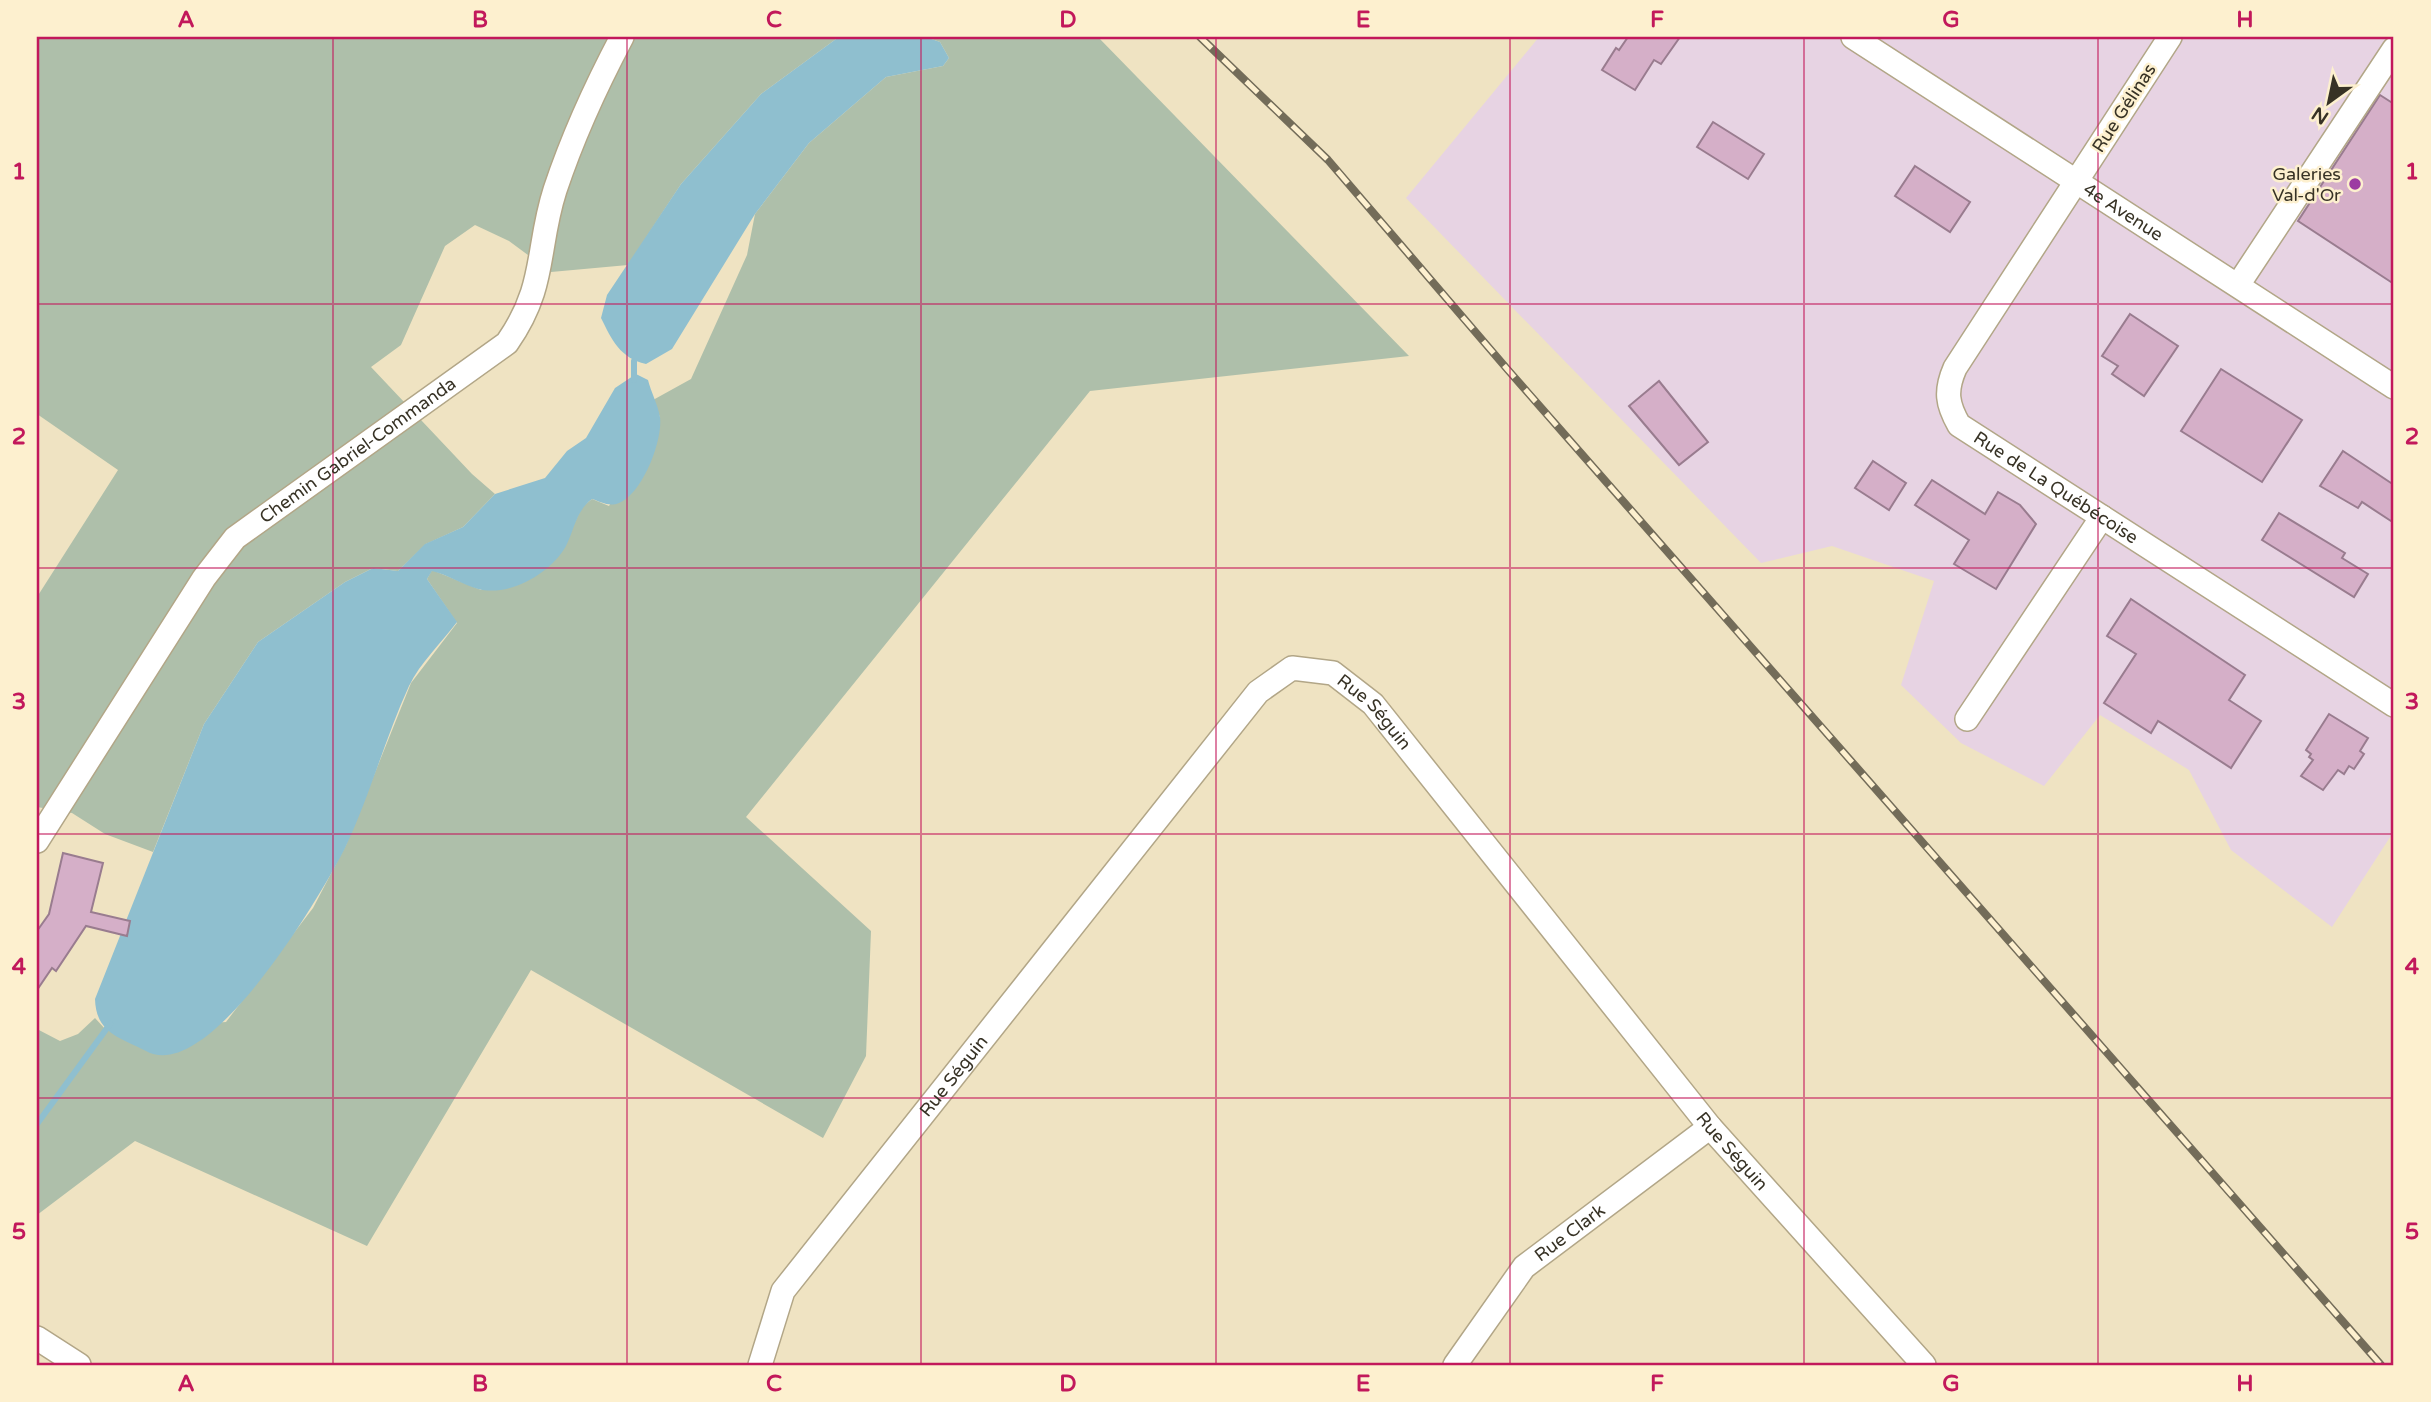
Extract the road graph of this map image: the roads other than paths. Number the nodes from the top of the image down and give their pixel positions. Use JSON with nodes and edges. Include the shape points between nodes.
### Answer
{"nodes":[{"id":1,"x":622,"y":37,"type":"edge"},
{"id":2,"x":1853,"y":37,"type":"edge"},
{"id":3,"x":2170,"y":37,"type":"edge"},
{"id":4,"x":2394,"y":49,"type":"edge"},
{"id":5,"x":2078,"y":179,"type":"junction"},
{"id":6,"x":2238,"y":285,"type":"junction"},
{"id":7,"x":2394,"y":387,"type":"edge"},
{"id":8,"x":2102,"y":517,"type":"junction"},
{"id":9,"x":2394,"y":705,"type":"edge"},
{"id":10,"x":1967,"y":719,"type":"dead end"},
{"id":11,"x":37,"y":841,"type":"edge"},
{"id":12,"x":1710,"y":1127,"type":"junction"},
{"id":13,"x":37,"y":1338,"type":"edge"},
{"id":14,"x":79,"y":1365,"type":"edge"},
{"id":15,"x":760,"y":1365,"type":"edge"},
{"id":16,"x":1455,"y":1365,"type":"edge"},
{"id":17,"x":1924,"y":1365,"type":"edge"}],
"edges":[{"from":1,"to":11,"type":"street","name":"Chemin Gabriel-Commanda","via":[[590,97],[554,193],[537,286],[525,317],[507,343],[235,537],[204,578]]},
{"from":2,"to":5,"type":"street","name":"4e Avenue"},
{"from":3,"to":5,"type":"street","name":"Rue Gélinas"},
{"from":4,"to":6,"type":"street"},
{"from":5,"to":6,"type":"street","name":"4e Avenue"},
{"from":5,"to":8,"type":"street","name":"Rue de La Québécoise","via":[[1955,369],[1947,387],[1948,406],[1959,425]]},
{"from":6,"to":7,"type":"street","name":"4e Avenue"},
{"from":8,"to":9,"type":"street","name":"Rue de La Québécoise"},
{"from":8,"to":10,"type":"street"},
{"from":12,"to":15,"type":"street","name":"Rue Séguin","via":[[1373,705],[1333,673],[1292,668],[1258,692],[783,1291]]},
{"from":12,"to":16,"type":"street","name":"Rue Clark","via":[[1524,1267]]},
{"from":12,"to":17,"type":"street","name":"Rue Séguin"},
{"from":13,"to":14,"type":"street"}]}
